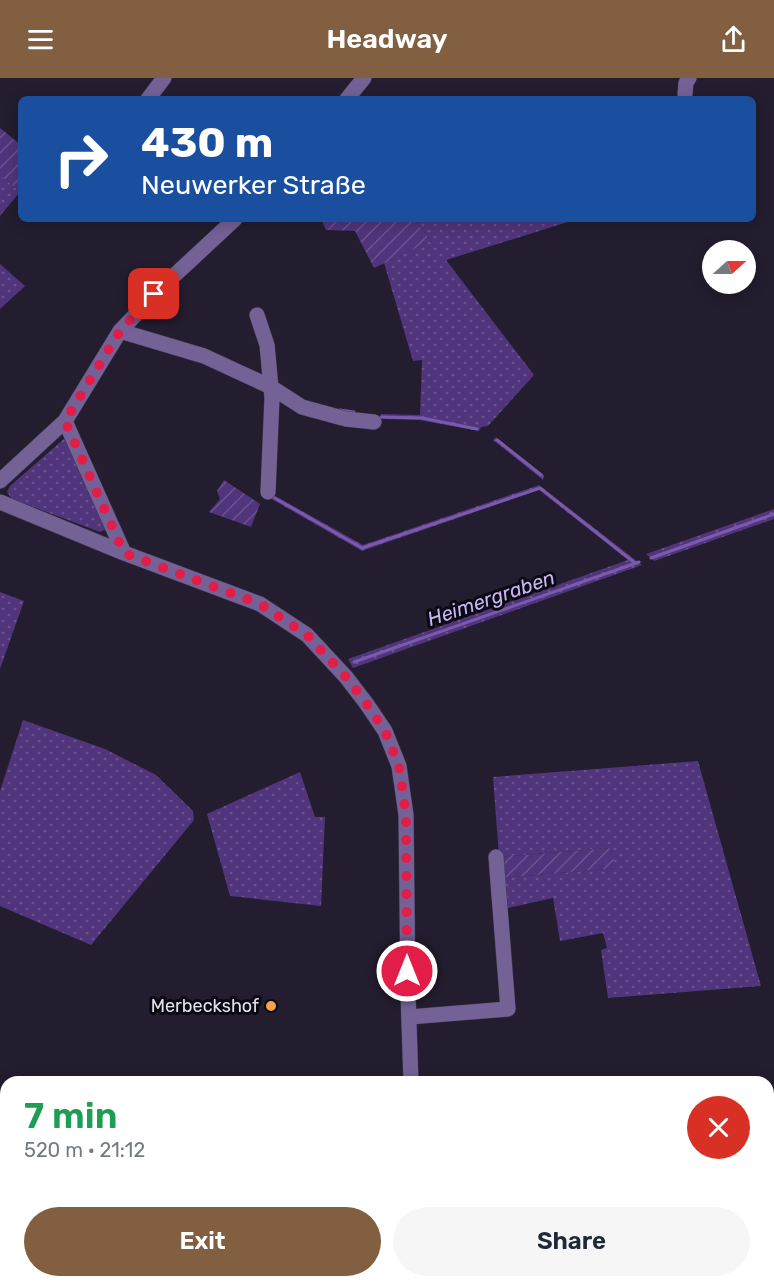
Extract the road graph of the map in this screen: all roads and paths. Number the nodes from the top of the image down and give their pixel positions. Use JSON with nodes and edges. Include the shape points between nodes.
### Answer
{"nodes":[{"id":1,"x":164,"y":78,"type":"edge"},
{"id":2,"x":364,"y":78,"type":"edge"},
{"id":3,"x":689,"y":78,"type":"edge"},
{"id":4,"x":685,"y":94,"type":"dead end"},
{"id":5,"x":150,"y":96,"type":"edge"},
{"id":6,"x":349,"y":96,"type":"edge"},
{"id":7,"x":232,"y":222,"type":"edge"},
{"id":8,"x":257,"y":315,"type":"dead end"},
{"id":9,"x":120,"y":331,"type":"junction"},
{"id":10,"x":271,"y":387,"type":"junction"},
{"id":11,"x":65,"y":421,"type":"junction"},
{"id":12,"x":374,"y":422,"type":"dead end"},
{"id":13,"x":0,"y":481,"type":"edge"},
{"id":14,"x":268,"y":492,"type":"dead end"},
{"id":15,"x":0,"y":502,"type":"edge"},
{"id":16,"x":124,"y":553,"type":"junction"},
{"id":17,"x":496,"y":857,"type":"dead end"},
{"id":18,"x":409,"y":1017,"type":"junction"},
{"id":19,"x":411,"y":1076,"type":"edge"}],
"edges":[{"from":1,"to":5,"type":"street"},
{"from":2,"to":6,"type":"street"},
{"from":3,"to":4,"type":"street"},
{"from":7,"to":9,"type":"street"},
{"from":8,"to":10,"type":"street","via":[[267,345]]},
{"from":9,"to":10,"type":"street","via":[[204,356]]},
{"from":9,"to":11,"type":"street"},
{"from":10,"to":12,"type":"street","via":[[302,407]]},
{"from":10,"to":14,"type":"street"},
{"from":11,"to":13,"type":"street"},
{"from":11,"to":16,"type":"street"},
{"from":15,"to":16,"type":"street"},
{"from":16,"to":18,"type":"street","via":[[260,604],[307,635],[346,677],[385,731],[399,766],[406,815]]},
{"from":17,"to":18,"type":"street","via":[[508,1009]]},
{"from":18,"to":19,"type":"street"}]}
